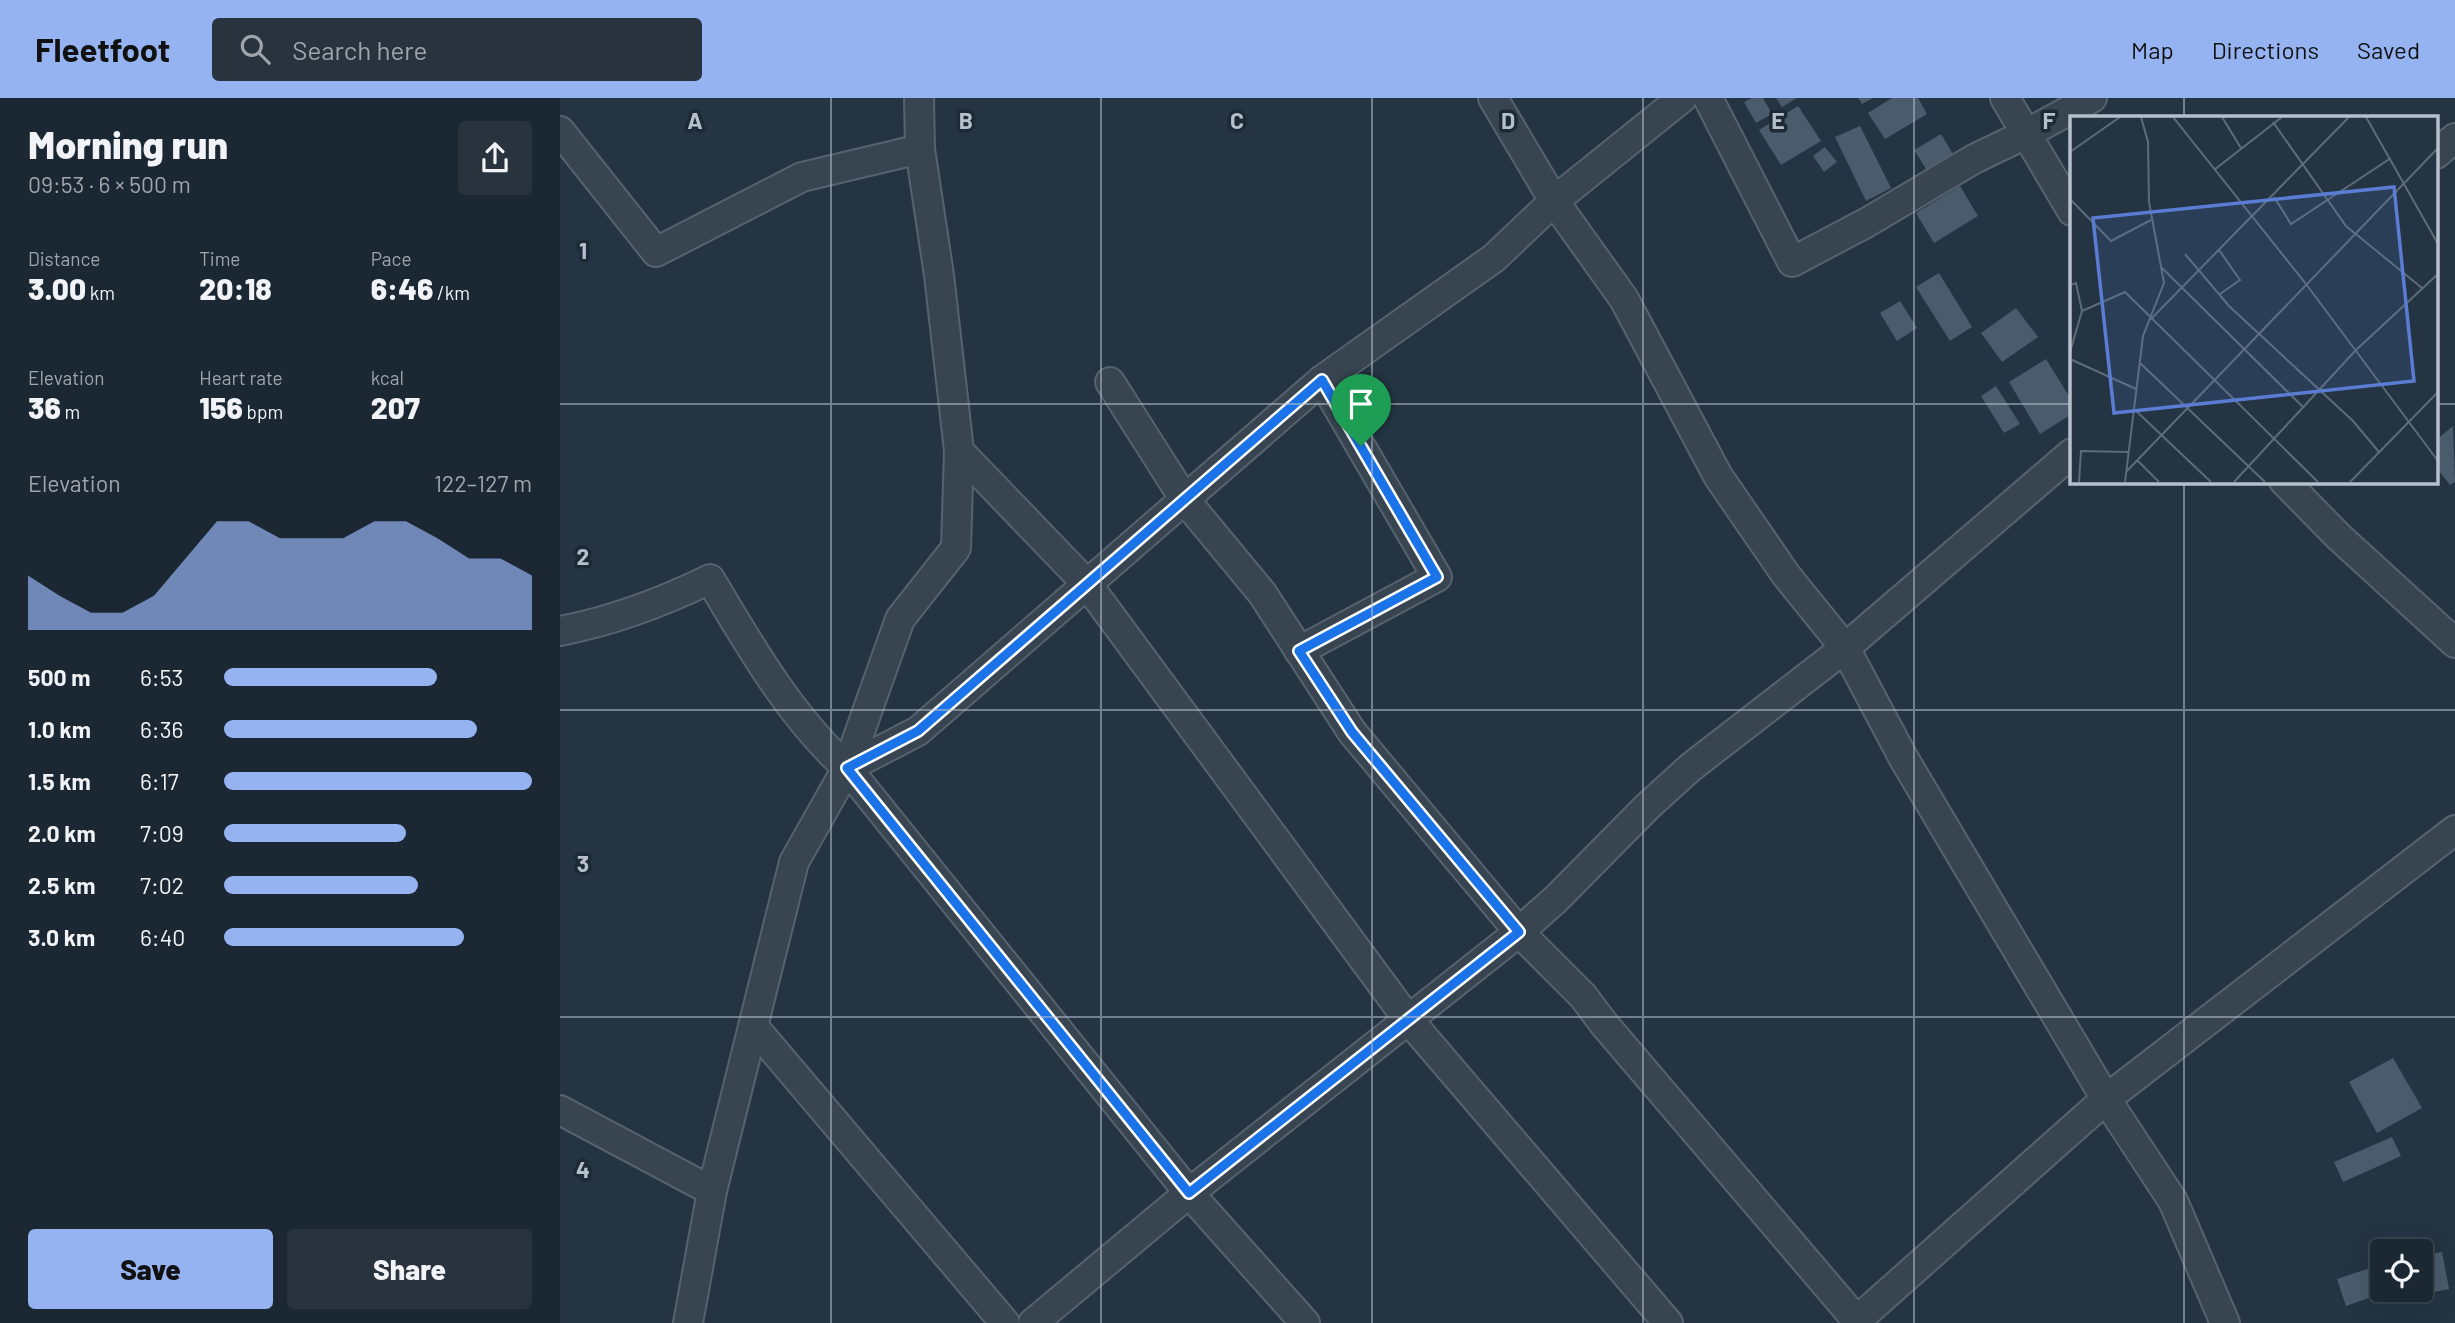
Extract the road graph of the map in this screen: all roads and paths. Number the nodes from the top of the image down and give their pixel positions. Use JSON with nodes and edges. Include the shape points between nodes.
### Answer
{"nodes":[{"id":1,"x":919,"y":98,"type":"edge"},
{"id":2,"x":1493,"y":98,"type":"edge"},
{"id":3,"x":1682,"y":98,"type":"edge"},
{"id":4,"x":1708,"y":98,"type":"edge"},
{"id":5,"x":2005,"y":98,"type":"edge"},
{"id":6,"x":2092,"y":98,"type":"edge"},
{"id":7,"x":560,"y":131,"type":"edge"},
{"id":8,"x":2026,"y":134,"type":"junction"},
{"id":9,"x":2455,"y":138,"type":"edge"},
{"id":10,"x":920,"y":149,"type":"junction"},
{"id":11,"x":2438,"y":152,"type":"edge"},
{"id":12,"x":1554,"y":201,"type":"junction"},
{"id":13,"x":2070,"y":208,"type":"edge"},
{"id":14,"x":1322,"y":380,"type":"junction"},
{"id":15,"x":1110,"y":382,"type":"dead end"},
{"id":16,"x":960,"y":451,"type":"junction"},
{"id":17,"x":2070,"y":455,"type":"edge"},
{"id":18,"x":2286,"y":483,"type":"edge"},
{"id":19,"x":1185,"y":500,"type":"junction"},
{"id":20,"x":1087,"y":584,"type":"junction"},
{"id":21,"x":560,"y":631,"type":"edge"},
{"id":22,"x":2455,"y":643,"type":"edge"},
{"id":23,"x":1845,"y":648,"type":"junction"},
{"id":24,"x":1299,"y":651,"type":"junction"},
{"id":25,"x":847,"y":768,"type":"junction"},
{"id":26,"x":2455,"y":830,"type":"edge"},
{"id":27,"x":1519,"y":932,"type":"junction"},
{"id":28,"x":1407,"y":1018,"type":"junction"},
{"id":29,"x":753,"y":1026,"type":"junction"},
{"id":30,"x":2106,"y":1099,"type":"junction"},
{"id":31,"x":560,"y":1110,"type":"edge"},
{"id":32,"x":712,"y":1191,"type":"junction"},
{"id":33,"x":1189,"y":1193,"type":"junction"},
{"id":34,"x":692,"y":1320,"type":"edge"},
{"id":35,"x":1856,"y":1322,"type":"edge"},
{"id":36,"x":1005,"y":1323,"type":"edge"},
{"id":37,"x":1032,"y":1323,"type":"edge"},
{"id":38,"x":1305,"y":1323,"type":"edge"},
{"id":39,"x":1668,"y":1323,"type":"edge"},
{"id":40,"x":2225,"y":1323,"type":"edge"}],
"edges":[{"from":1,"to":10,"type":"street"},
{"from":2,"to":12,"type":"street"},
{"from":3,"to":12,"type":"street"},
{"from":4,"to":8,"type":"street","via":[[1791,262]]},
{"from":5,"to":8,"type":"street"},
{"from":6,"to":8,"type":"street"},
{"from":7,"to":10,"type":"street","via":[[656,252],[802,177]]},
{"from":8,"to":13,"type":"street"},
{"from":9,"to":11,"type":"street"},
{"from":10,"to":16,"type":"street"},
{"from":12,"to":14,"type":"street","via":[[1494,258]]},
{"from":12,"to":23,"type":"street","via":[[1624,299],[1718,476],[1786,575]]},
{"from":14,"to":19,"type":"street"},
{"from":14,"to":24,"type":"street","via":[[1437,577]]},
{"from":15,"to":19,"type":"street"},
{"from":16,"to":20,"type":"street"},
{"from":16,"to":25,"type":"street","via":[[956,548],[900,619]]},
{"from":17,"to":23,"type":"street"},
{"from":18,"to":22,"type":"street"},
{"from":19,"to":20,"type":"street"},
{"from":19,"to":24,"type":"street","via":[[1262,593]]},
{"from":20,"to":25,"type":"street","via":[[918,731]]},
{"from":20,"to":28,"type":"street"},
{"from":21,"to":25,"type":"street","via":[[592,625],[710,579],[758,660],[819,742]]},
{"from":23,"to":27,"type":"street","via":[[1691,767]]},
{"from":23,"to":30,"type":"street","via":[[1904,760]]},
{"from":24,"to":27,"type":"street","via":[[1352,732]]},
{"from":25,"to":29,"type":"street","via":[[794,862]]},
{"from":25,"to":33,"type":"street"},
{"from":26,"to":30,"type":"street"},
{"from":27,"to":28,"type":"street"},
{"from":27,"to":35,"type":"street","via":[[1583,996]]},
{"from":28,"to":33,"type":"street"},
{"from":28,"to":39,"type":"street"},
{"from":29,"to":32,"type":"street"},
{"from":29,"to":36,"type":"street"},
{"from":30,"to":35,"type":"street"},
{"from":30,"to":40,"type":"street","via":[[2173,1201]]},
{"from":31,"to":32,"type":"street"},
{"from":32,"to":34,"type":"street"},
{"from":33,"to":37,"type":"street"},
{"from":33,"to":38,"type":"street"}]}
